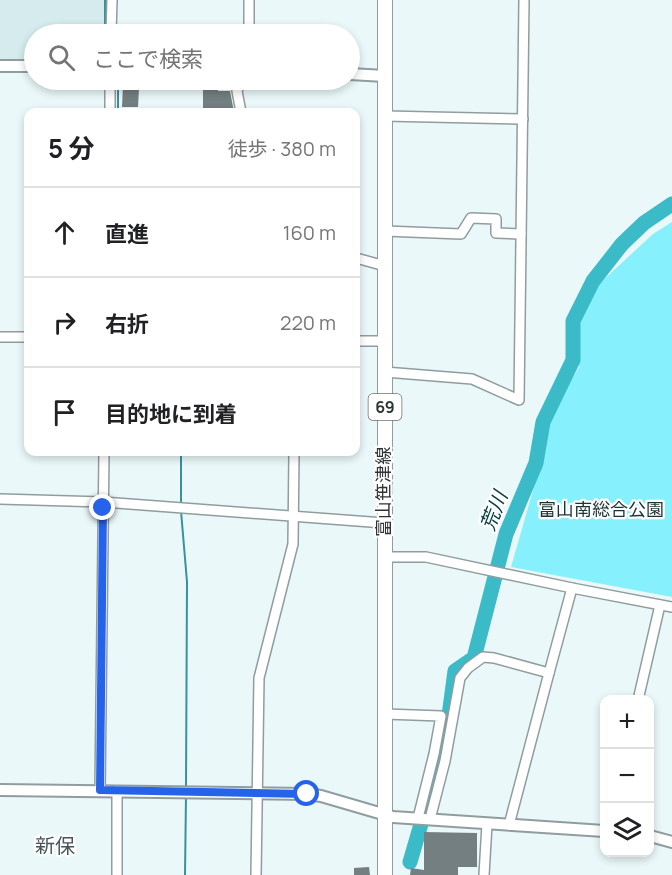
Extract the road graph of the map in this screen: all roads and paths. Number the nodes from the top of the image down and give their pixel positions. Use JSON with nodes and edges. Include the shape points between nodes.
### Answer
{"nodes":[{"id":1,"x":112,"y":0,"type":"edge"},
{"id":2,"x":249,"y":0,"type":"edge"},
{"id":3,"x":385,"y":0,"type":"edge"},
{"id":4,"x":524,"y":0,"type":"edge"},
{"id":5,"x":111,"y":24,"type":"edge"},
{"id":6,"x":249,"y":24,"type":"edge"},
{"id":7,"x":0,"y":66,"type":"edge"},
{"id":8,"x":24,"y":66,"type":"edge"},
{"id":9,"x":360,"y":75,"type":"edge"},
{"id":10,"x":385,"y":76,"type":"junction"},
{"id":11,"x":110,"y":90,"type":"edge"},
{"id":12,"x":237,"y":90,"type":"edge"},
{"id":13,"x":110,"y":108,"type":"edge"},
{"id":14,"x":240,"y":108,"type":"edge"},
{"id":15,"x":385,"y":116,"type":"junction"},
{"id":16,"x":523,"y":119,"type":"junction"},
{"id":17,"x":385,"y":231,"type":"junction"},
{"id":18,"x":521,"y":234,"type":"junction"},
{"id":19,"x":360,"y":259,"type":"edge"},
{"id":20,"x":385,"y":266,"type":"junction"},
{"id":21,"x":0,"y":336,"type":"edge"},
{"id":22,"x":24,"y":337,"type":"edge"},
{"id":23,"x":360,"y":341,"type":"edge"},
{"id":24,"x":385,"y":341,"type":"junction"},
{"id":25,"x":385,"y":372,"type":"junction"},
{"id":26,"x":104,"y":456,"type":"edge"},
{"id":27,"x":294,"y":456,"type":"edge"},
{"id":28,"x":0,"y":499,"type":"edge"},
{"id":29,"x":104,"y":502,"type":"junction"},
{"id":30,"x":294,"y":517,"type":"junction"},
{"id":31,"x":384,"y":523,"type":"junction"},
{"id":32,"x":384,"y":557,"type":"junction"},
{"id":33,"x":572,"y":588,"type":"junction"},
{"id":34,"x":660,"y":605,"type":"junction"},
{"id":35,"x":672,"y":607,"type":"edge"},
{"id":36,"x":549,"y":673,"type":"junction"},
{"id":37,"x":639,"y":695,"type":"edge"},
{"id":38,"x":386,"y":714,"type":"junction"},
{"id":39,"x":0,"y":790,"type":"edge"},
{"id":40,"x":100,"y":790,"type":"junction"},
{"id":41,"x":117,"y":791,"type":"junction"},
{"id":42,"x":257,"y":793,"type":"junction"},
{"id":43,"x":384,"y":814,"type":"junction"},
{"id":44,"x":418,"y":818,"type":"junction"},
{"id":45,"x":430,"y":819,"type":"junction"},
{"id":46,"x":487,"y":824,"type":"junction"},
{"id":47,"x":509,"y":825,"type":"junction"},
{"id":48,"x":600,"y":831,"type":"edge"},
{"id":49,"x":654,"y":837,"type":"edge"},
{"id":50,"x":672,"y":842,"type":"edge"},
{"id":51,"x":117,"y":875,"type":"edge"},
{"id":52,"x":256,"y":875,"type":"edge"},
{"id":53,"x":385,"y":875,"type":"edge"},
{"id":54,"x":484,"y":875,"type":"edge"}],
"edges":[{"from":1,"to":5,"type":"street"},
{"from":2,"to":6,"type":"street"},
{"from":3,"to":10,"type":"main road","name":"富山笹津線","number":"69"},
{"from":4,"to":16,"type":"street"},
{"from":7,"to":8,"type":"street"},
{"from":9,"to":10,"type":"street"},
{"from":10,"to":15,"type":"main road","name":"富山笹津線","number":"69"},
{"from":11,"to":13,"type":"street"},
{"from":12,"to":14,"type":"street"},
{"from":15,"to":16,"type":"street"},
{"from":15,"to":17,"type":"main road","name":"富山笹津線","number":"69"},
{"from":16,"to":18,"type":"street"},
{"from":17,"to":18,"type":"street","via":[[461,234],[471,218],[496,219],[496,233]]},
{"from":17,"to":20,"type":"main road","name":"富山笹津線","number":"69"},
{"from":18,"to":25,"type":"street","via":[[519,400],[472,379]]},
{"from":19,"to":20,"type":"street"},
{"from":20,"to":24,"type":"main road","name":"富山笹津線","number":"69"},
{"from":21,"to":22,"type":"street"},
{"from":23,"to":24,"type":"street"},
{"from":24,"to":25,"type":"main road","name":"富山笹津線","number":"69"},
{"from":25,"to":31,"type":"main road","name":"富山笹津線","number":"69"},
{"from":26,"to":29,"type":"street"},
{"from":27,"to":30,"type":"street"},
{"from":28,"to":29,"type":"street"},
{"from":29,"to":30,"type":"street"},
{"from":29,"to":40,"type":"street"},
{"from":30,"to":31,"type":"street"},
{"from":30,"to":42,"type":"street","via":[[293,544],[259,678]]},
{"from":31,"to":32,"type":"main road","name":"富山笹津線","number":"69"},
{"from":32,"to":33,"type":"street","via":[[426,557]]},
{"from":32,"to":38,"type":"main road","name":"富山笹津線","number":"69"},
{"from":33,"to":34,"type":"street"},
{"from":33,"to":36,"type":"street"},
{"from":34,"to":35,"type":"street"},
{"from":34,"to":37,"type":"street"},
{"from":36,"to":45,"type":"street","via":[[483,657],[468,668],[460,678]]},
{"from":36,"to":47,"type":"street"},
{"from":38,"to":43,"type":"main road","name":"富山笹津線","number":"69"},
{"from":38,"to":44,"type":"street","via":[[441,716]]},
{"from":39,"to":40,"type":"street"},
{"from":40,"to":41,"type":"street"},
{"from":41,"to":42,"type":"street"},
{"from":41,"to":51,"type":"street"},
{"from":42,"to":43,"type":"street","via":[[321,796]]},
{"from":42,"to":52,"type":"street"},
{"from":43,"to":44,"type":"street"},
{"from":43,"to":53,"type":"main road","name":"富山笹津線","number":"69"},
{"from":44,"to":45,"type":"street"},
{"from":45,"to":46,"type":"street"},
{"from":46,"to":47,"type":"street"},
{"from":46,"to":54,"type":"street"},
{"from":47,"to":48,"type":"street"},
{"from":49,"to":50,"type":"street"}]}
